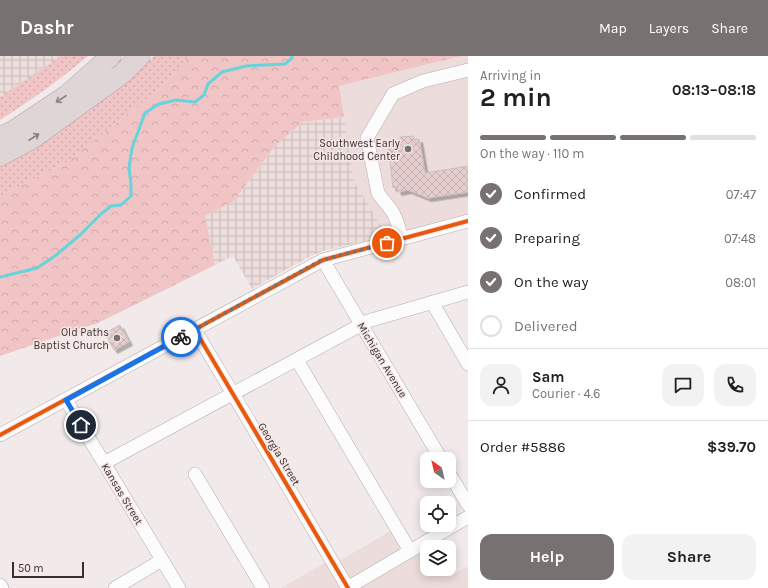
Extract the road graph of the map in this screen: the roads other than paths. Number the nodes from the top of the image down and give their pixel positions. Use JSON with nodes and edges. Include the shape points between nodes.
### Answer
{"nodes":[{"id":1,"x":105,"y":56,"type":"edge"},
{"id":2,"x":112,"y":56,"type":"edge"},
{"id":3,"x":140,"y":56,"type":"edge"},
{"id":4,"x":468,"y":70,"type":"edge"},
{"id":5,"x":83,"y":82,"type":"junction"},
{"id":6,"x":0,"y":138,"type":"edge"},
{"id":7,"x":0,"y":156,"type":"edge"},
{"id":8,"x":468,"y":222,"type":"edge"},
{"id":9,"x":402,"y":239,"type":"junction"},
{"id":10,"x":322,"y":260,"type":"junction"},
{"id":11,"x":468,"y":292,"type":"edge"},
{"id":12,"x":432,"y":302,"type":"junction"},
{"id":13,"x":361,"y":325,"type":"junction"},
{"id":14,"x":194,"y":330,"type":"junction"},
{"id":15,"x":297,"y":360,"type":"junction"},
{"id":16,"x":468,"y":364,"type":"edge"},
{"id":17,"x":233,"y":394,"type":"junction"},
{"id":18,"x":66,"y":400,"type":"junction"},
{"id":19,"x":0,"y":435,"type":"edge"},
{"id":20,"x":437,"y":452,"type":"edge"},
{"id":21,"x":104,"y":463,"type":"junction"},
{"id":22,"x":195,"y":474,"type":"dead end"},
{"id":23,"x":456,"y":485,"type":"edge"},
{"id":24,"x":468,"y":505,"type":"edge"},
{"id":25,"x":468,"y":517,"type":"edge"},
{"id":26,"x":410,"y":550,"type":"junction"},
{"id":27,"x":162,"y":560,"type":"junction"},
{"id":28,"x":0,"y":585,"type":"edge"},
{"id":29,"x":2,"y":588,"type":"edge"},
{"id":30,"x":115,"y":588,"type":"edge"},
{"id":31,"x":179,"y":588,"type":"edge"},
{"id":32,"x":263,"y":588,"type":"edge"},
{"id":33,"x":348,"y":588,"type":"edge"}],
"edges":[{"from":1,"to":5,"type":"highway"},
{"from":2,"to":5,"type":"highway"},
{"from":7,"to":3,"type":"highway","one_way":true,"via":[[32,139],[122,74]]},
{"from":4,"to":9,"type":"street","via":[[423,81],[393,94],[368,138],[378,192],[396,217]]},
{"from":5,"to":6,"type":"highway","one_way":true},
{"from":8,"to":9,"type":"street"},
{"from":9,"to":10,"type":"street"},
{"from":10,"to":13,"type":"street","name":"Michigan Avenue"},
{"from":10,"to":14,"type":"street"},
{"from":11,"to":12,"type":"street"},
{"from":12,"to":13,"type":"street"},
{"from":12,"to":16,"type":"street"},
{"from":13,"to":15,"type":"street"},
{"from":13,"to":20,"type":"street","name":"Michigan Avenue"},
{"from":14,"to":17,"type":"street","name":"Georgia Street"},
{"from":14,"to":18,"type":"street"},
{"from":15,"to":17,"type":"street"},
{"from":15,"to":26,"type":"street"},
{"from":17,"to":21,"type":"street"},
{"from":17,"to":33,"type":"street","name":"Georgia Street"},
{"from":18,"to":19,"type":"street"},
{"from":18,"to":21,"type":"street","name":"Kansas Street"},
{"from":21,"to":27,"type":"street","name":"Kansas Street"},
{"from":22,"to":32,"type":"street"},
{"from":23,"to":24,"type":"street"},
{"from":25,"to":26,"type":"street"},
{"from":26,"to":33,"type":"street"},
{"from":27,"to":30,"type":"street"},
{"from":27,"to":31,"type":"street","name":"Kansas Street"},
{"from":28,"to":29,"type":"street"}]}
